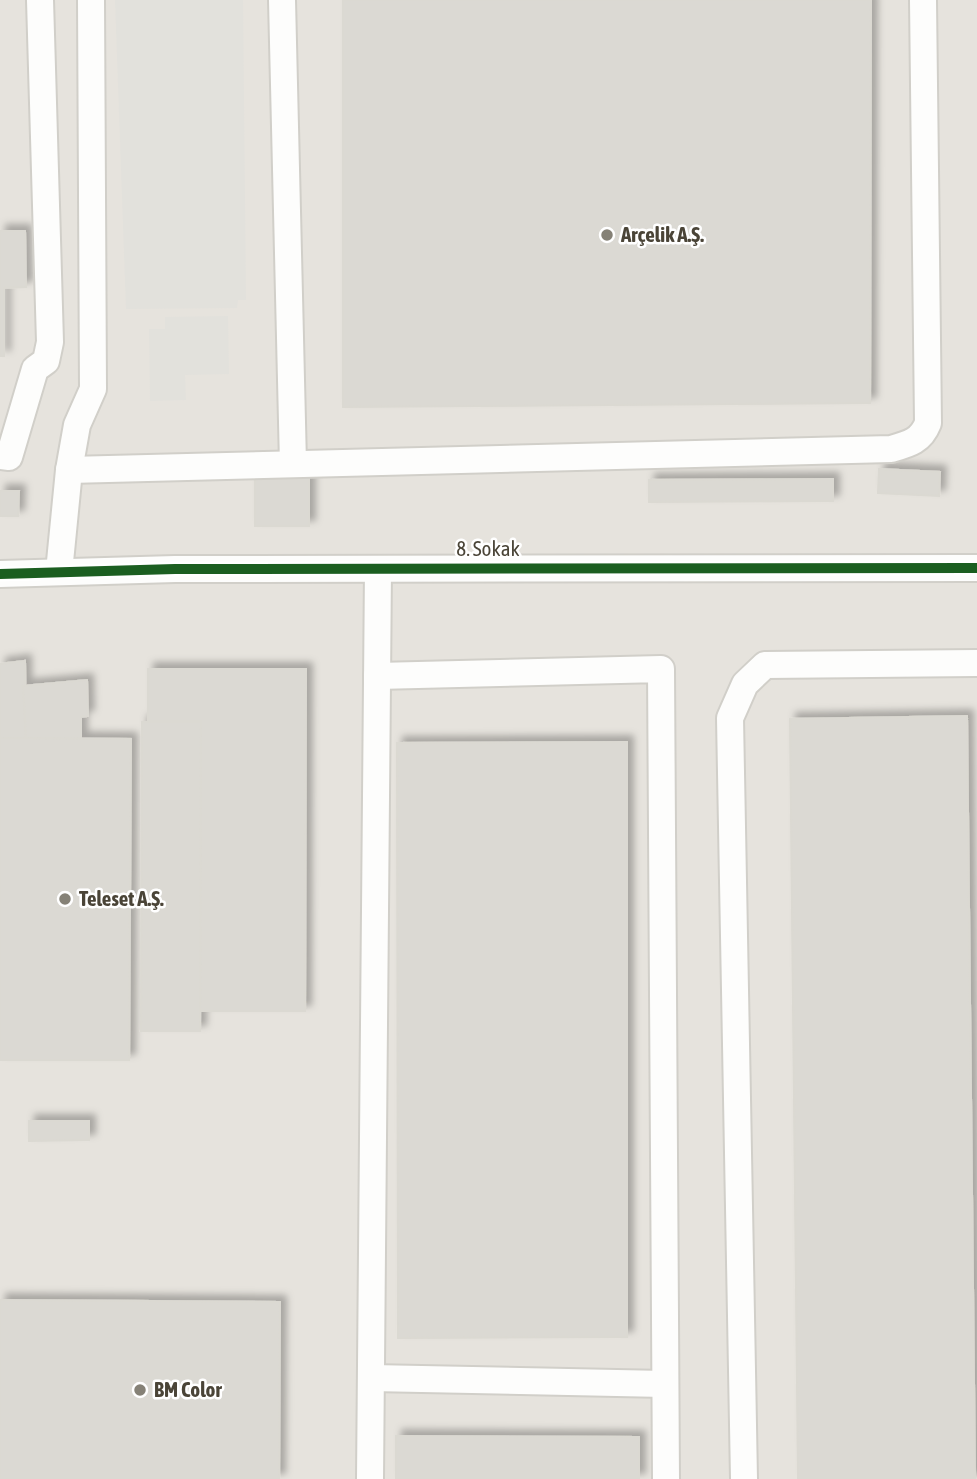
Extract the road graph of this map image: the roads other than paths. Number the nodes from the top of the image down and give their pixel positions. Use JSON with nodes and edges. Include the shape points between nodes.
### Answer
{"nodes":[{"id":1,"x":40,"y":0,"type":"edge"},
{"id":2,"x":91,"y":0,"type":"edge"},
{"id":3,"x":282,"y":0,"type":"edge"},
{"id":4,"x":923,"y":0,"type":"edge"},
{"id":5,"x":0,"y":456,"type":"edge"},
{"id":6,"x":293,"y":464,"type":"junction"},
{"id":7,"x":69,"y":470,"type":"junction"},
{"id":8,"x":977,"y":568,"type":"edge"},
{"id":9,"x":378,"y":569,"type":"junction"},
{"id":10,"x":60,"y":572,"type":"junction"},
{"id":11,"x":0,"y":574,"type":"edge"},
{"id":12,"x":977,"y":663,"type":"edge"},
{"id":13,"x":377,"y":676,"type":"junction"},
{"id":14,"x":371,"y":1378,"type":"junction"},
{"id":15,"x":665,"y":1384,"type":"junction"},
{"id":16,"x":370,"y":1479,"type":"edge"},
{"id":17,"x":666,"y":1479,"type":"edge"},
{"id":18,"x":744,"y":1479,"type":"edge"}],
"edges":[{"from":1,"to":5,"type":"street","via":[[50,342],[46,361],[35,369],[9,457]]},
{"from":2,"to":7,"type":"street","via":[[93,389],[77,425]]},
{"from":3,"to":6,"type":"street"},
{"from":4,"to":6,"type":"street","via":[[928,423],[914,442],[891,449]]},
{"from":6,"to":7,"type":"street"},
{"from":7,"to":10,"type":"street"},
{"from":8,"to":9,"type":"street","name":"8. Sokak"},
{"from":9,"to":10,"type":"street","name":"8. Sokak"},
{"from":9,"to":13,"type":"street"},
{"from":10,"to":11,"type":"street","name":"8. Sokak"},
{"from":12,"to":18,"type":"street","via":[[765,665],[745,684],[730,718]]},
{"from":13,"to":14,"type":"street"},
{"from":13,"to":15,"type":"street","via":[[661,669]]},
{"from":14,"to":15,"type":"street"},
{"from":14,"to":16,"type":"street"},
{"from":15,"to":17,"type":"street"}]}
